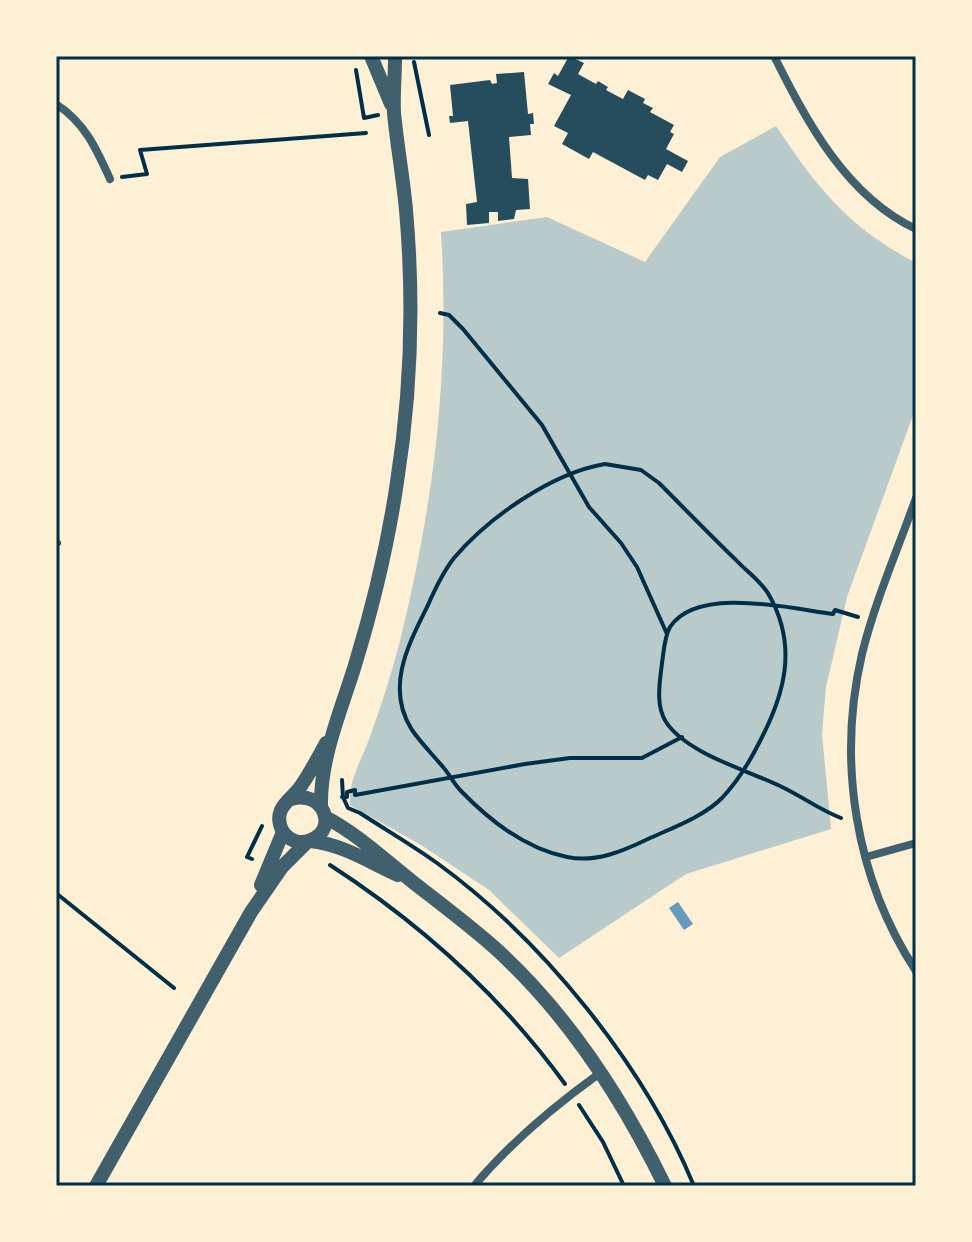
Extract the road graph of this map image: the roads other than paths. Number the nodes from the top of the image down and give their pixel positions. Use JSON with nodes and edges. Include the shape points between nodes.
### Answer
{"nodes":[{"id":1,"x":371,"y":56,"type":"edge"},
{"id":2,"x":774,"y":56,"type":"edge"},
{"id":3,"x":398,"y":57,"type":"edge"},
{"id":4,"x":56,"y":104,"type":"edge"},
{"id":5,"x":394,"y":112,"type":"junction"},
{"id":6,"x":110,"y":179,"type":"road end"},
{"id":7,"x":916,"y":229,"type":"edge"},
{"id":8,"x":916,"y":498,"type":"edge"},
{"id":9,"x":336,"y":726,"type":"junction"},
{"id":10,"x":291,"y":799,"type":"junction"},
{"id":11,"x":323,"y":812,"type":"junction"},
{"id":12,"x":283,"y":832,"type":"junction"},
{"id":13,"x":308,"y":841,"type":"junction"},
{"id":14,"x":916,"y":843,"type":"edge"},
{"id":15,"x":866,"y":857,"type":"junction"},
{"id":16,"x":410,"y":880,"type":"junction"},
{"id":17,"x":251,"y":912,"type":"junction"},
{"id":18,"x":916,"y":971,"type":"edge"},
{"id":19,"x":600,"y":1073,"type":"junction"},
{"id":20,"x":96,"y":1186,"type":"edge"},
{"id":21,"x":474,"y":1186,"type":"edge"},
{"id":22,"x":665,"y":1186,"type":"edge"}],
"edges":[{"from":1,"to":3,"type":"street","via":[[380,61]]},
{"from":1,"to":5,"type":"street"},
{"from":2,"to":7,"type":"street","via":[[835,161],[887,212]]},
{"from":3,"to":5,"type":"street"},
{"from":4,"to":6,"type":"street","via":[[82,125]]},
{"from":5,"to":9,"type":"street","via":[[409,260],[405,422],[373,597]]},
{"from":8,"to":15,"type":"street","via":[[858,673],[852,789]]},
{"from":9,"to":10,"type":"street"},
{"from":9,"to":11,"type":"street","via":[[325,765]]},
{"from":10,"to":11,"type":"street","via":[[306,796]]},
{"from":10,"to":12,"type":"street","via":[[279,817]]},
{"from":11,"to":13,"type":"street","via":[[321,832]]},
{"from":11,"to":16,"type":"street"},
{"from":12,"to":13,"type":"street","via":[[294,841]]},
{"from":12,"to":17,"type":"street"},
{"from":13,"to":16,"type":"street","via":[[340,847]]},
{"from":13,"to":17,"type":"street"},
{"from":14,"to":15,"type":"street"},
{"from":15,"to":18,"type":"street","via":[[881,906]]},
{"from":16,"to":19,"type":"street","via":[[497,950],[548,1004]]},
{"from":17,"to":20,"type":"street"},
{"from":19,"to":21,"type":"street","via":[[527,1131]]},
{"from":19,"to":22,"type":"street"}]}
